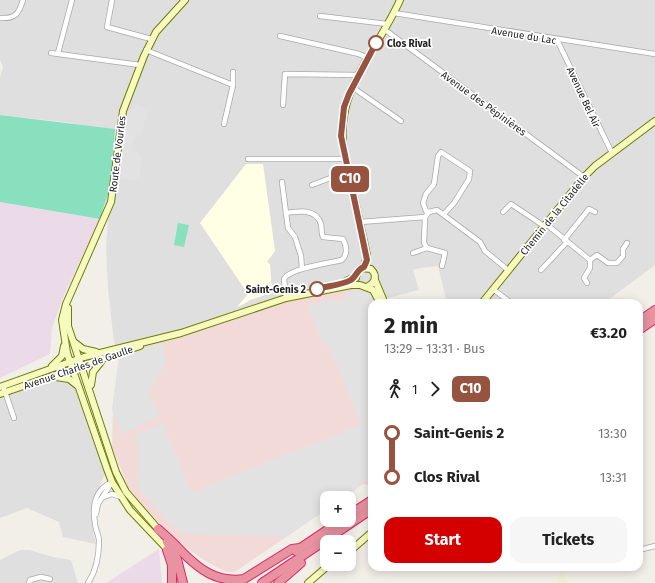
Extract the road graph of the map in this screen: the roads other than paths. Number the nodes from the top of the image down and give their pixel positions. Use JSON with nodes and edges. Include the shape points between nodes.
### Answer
{"nodes":[{"id":1,"x":23,"y":0,"type":"edge"},
{"id":2,"x":72,"y":0,"type":"edge"},
{"id":3,"x":112,"y":0,"type":"edge"},
{"id":4,"x":185,"y":0,"type":"edge"},
{"id":5,"x":400,"y":0,"type":"edge"},
{"id":6,"x":394,"y":13,"type":"junction"},
{"id":7,"x":320,"y":16,"type":"dead end"},
{"id":8,"x":0,"y":18,"type":"edge"},
{"id":9,"x":386,"y":27,"type":"junction"},
{"id":10,"x":280,"y":36,"type":"dead end"},
{"id":11,"x":151,"y":39,"type":"junction"},
{"id":12,"x":557,"y":40,"type":"junction"},
{"id":13,"x":146,"y":50,"type":"junction"},
{"id":14,"x":51,"y":53,"type":"dead end"},
{"id":15,"x":58,"y":53,"type":"junction"},
{"id":16,"x":655,"y":54,"type":"edge"},
{"id":17,"x":367,"y":58,"type":"junction"},
{"id":18,"x":140,"y":65,"type":"junction"},
{"id":19,"x":233,"y":72,"type":"dead end"},
{"id":20,"x":358,"y":76,"type":"junction"},
{"id":21,"x":233,"y":85,"type":"junction"},
{"id":22,"x":352,"y":86,"type":"junction"},
{"id":23,"x":284,"y":105,"type":"dead end"},
{"id":24,"x":401,"y":120,"type":"dead end"},
{"id":25,"x":224,"y":124,"type":"dead end"},
{"id":26,"x":654,"y":124,"type":"edge"},
{"id":27,"x":612,"y":153,"type":"junction"},
{"id":28,"x":248,"y":159,"type":"dead end"},
{"id":29,"x":346,"y":159,"type":"junction"},
{"id":30,"x":349,"y":172,"type":"junction"},
{"id":31,"x":584,"y":177,"type":"junction"},
{"id":32,"x":282,"y":182,"type":"dead end"},
{"id":33,"x":312,"y":185,"type":"dead end"},
{"id":34,"x":429,"y":212,"type":"junction"},
{"id":35,"x":503,"y":212,"type":"dead end"},
{"id":36,"x":595,"y":212,"type":"dead end"},
{"id":37,"x":286,"y":213,"type":"junction"},
{"id":38,"x":444,"y":214,"type":"junction"},
{"id":39,"x":425,"y":217,"type":"junction"},
{"id":40,"x":360,"y":222,"type":"junction"},
{"id":41,"x":545,"y":225,"type":"junction"},
{"id":42,"x":566,"y":241,"type":"junction"},
{"id":43,"x":627,"y":243,"type":"dead end"},
{"id":44,"x":427,"y":248,"type":"junction"},
{"id":45,"x":413,"y":253,"type":"dead end"},
{"id":46,"x":590,"y":260,"type":"junction"},
{"id":47,"x":442,"y":266,"type":"dead end"},
{"id":48,"x":364,"y":267,"type":"junction"},
{"id":49,"x":302,"y":269,"type":"junction"},
{"id":50,"x":371,"y":269,"type":"junction"},
{"id":51,"x":508,"y":270,"type":"junction"},
{"id":52,"x":541,"y":270,"type":"dead end"},
{"id":53,"x":356,"y":276,"type":"junction"},
{"id":54,"x":375,"y":280,"type":"junction"},
{"id":55,"x":587,"y":283,"type":"dead end"},
{"id":56,"x":363,"y":286,"type":"junction"},
{"id":57,"x":493,"y":289,"type":"junction"},
{"id":58,"x":71,"y":293,"type":"junction"},
{"id":59,"x":286,"y":296,"type":"junction"},
{"id":60,"x":378,"y":299,"type":"edge"},
{"id":61,"x":382,"y":299,"type":"edge"},
{"id":62,"x":485,"y":299,"type":"edge"},
{"id":63,"x":506,"y":299,"type":"edge"},
{"id":64,"x":655,"y":310,"type":"edge"},
{"id":65,"x":643,"y":318,"type":"edge"},
{"id":66,"x":655,"y":319,"type":"edge"},
{"id":67,"x":643,"y":327,"type":"edge"},
{"id":68,"x":72,"y":339,"type":"junction"},
{"id":69,"x":156,"y":339,"type":"junction"},
{"id":70,"x":64,"y":340,"type":"junction"},
{"id":71,"x":104,"y":351,"type":"junction"},
{"id":72,"x":103,"y":359,"type":"junction"},
{"id":73,"x":76,"y":364,"type":"junction"},
{"id":74,"x":48,"y":369,"type":"junction"},
{"id":75,"x":51,"y":377,"type":"junction"},
{"id":76,"x":38,"y":381,"type":"junction"},
{"id":77,"x":2,"y":386,"type":"edge"},
{"id":78,"x":80,"y":388,"type":"junction"},
{"id":79,"x":3,"y":393,"type":"edge"},
{"id":80,"x":93,"y":402,"type":"junction"},
{"id":81,"x":14,"y":418,"type":"dead end"},
{"id":82,"x":108,"y":447,"type":"junction"},
{"id":83,"x":103,"y":458,"type":"junction"},
{"id":84,"x":116,"y":472,"type":"junction"},
{"id":85,"x":112,"y":482,"type":"junction"},
{"id":86,"x":124,"y":494,"type":"junction"},
{"id":87,"x":102,"y":498,"type":"junction"},
{"id":88,"x":368,"y":503,"type":"edge"},
{"id":89,"x":356,"y":510,"type":"edge"},
{"id":90,"x":368,"y":512,"type":"edge"},
{"id":91,"x":94,"y":520,"type":"junction"},
{"id":92,"x":332,"y":527,"type":"edge"},
{"id":93,"x":158,"y":529,"type":"junction"},
{"id":94,"x":337,"y":535,"type":"edge"},
{"id":95,"x":368,"y":535,"type":"edge"},
{"id":96,"x":356,"y":546,"type":"edge"},
{"id":97,"x":655,"y":546,"type":"edge"},
{"id":98,"x":320,"y":547,"type":"edge"},
{"id":99,"x":300,"y":548,"type":"junction"},
{"id":100,"x":320,"y":548,"type":"edge"},
{"id":101,"x":643,"y":549,"type":"edge"},
{"id":102,"x":170,"y":550,"type":"junction"},
{"id":103,"x":322,"y":571,"type":"edge"},
{"id":104,"x":50,"y":579,"type":"dead end"},
{"id":105,"x":29,"y":583,"type":"edge"},
{"id":106,"x":88,"y":583,"type":"edge"},
{"id":107,"x":172,"y":583,"type":"edge"},
{"id":108,"x":183,"y":583,"type":"edge"},
{"id":109,"x":248,"y":583,"type":"edge"},
{"id":110,"x":262,"y":583,"type":"edge"},
{"id":111,"x":278,"y":583,"type":"edge"},
{"id":112,"x":308,"y":583,"type":"edge"}],
"edges":[{"from":1,"to":8,"type":"street","via":[[16,16],[12,19]]},
{"from":2,"to":15,"type":"street"},
{"from":3,"to":11,"type":"street","via":[[107,27]]},
{"from":4,"to":11,"type":"street","name":"Route de Vourles"},
{"from":5,"to":6,"type":"street"},
{"from":6,"to":9,"type":"street"},
{"from":6,"to":12,"type":"street","name":"Avenue du Lac"},
{"from":7,"to":9,"type":"street"},
{"from":9,"to":17,"type":"street"},
{"from":9,"to":31,"type":"street","name":"Avenue des Pépinières"},
{"from":10,"to":17,"type":"street"},
{"from":11,"to":13,"type":"street","name":"Route de Vourles"},
{"from":12,"to":16,"type":"street","name":"Avenue du Lac"},
{"from":12,"to":27,"type":"street","name":"Avenue Bel Air"},
{"from":13,"to":18,"type":"street","name":"Route de Vourles"},
{"from":13,"to":21,"type":"street"},
{"from":14,"to":15,"type":"street"},
{"from":15,"to":18,"type":"street"},
{"from":17,"to":20,"type":"street"},
{"from":18,"to":58,"type":"street","name":"Route de Vourles","via":[[123,111],[111,202]]},
{"from":19,"to":21,"type":"street"},
{"from":20,"to":22,"type":"street"},
{"from":20,"to":23,"type":"street","via":[[285,74]]},
{"from":21,"to":25,"type":"street"},
{"from":22,"to":24,"type":"street"},
{"from":22,"to":29,"type":"street","via":[[342,121],[341,136]]},
{"from":26,"to":27,"type":"street","name":"Chemin de la Citadelle"},
{"from":27,"to":31,"type":"street","name":"Chemin de la Citadelle"},
{"from":28,"to":29,"type":"street"},
{"from":29,"to":30,"type":"street"},
{"from":30,"to":33,"type":"street"},
{"from":30,"to":40,"type":"street"},
{"from":31,"to":41,"type":"street","name":"Chemin de la Citadelle"},
{"from":32,"to":37,"type":"street"},
{"from":34,"to":38,"type":"street","via":[[437,210]]},
{"from":34,"to":38,"type":"street","via":[[423,203],[434,184],[438,156],[441,152],[470,171],[469,178],[458,197]]},
{"from":34,"to":39,"type":"street"},
{"from":35,"to":41,"type":"street","via":[[511,204]]},
{"from":36,"to":42,"type":"street","via":[[588,209]]},
{"from":37,"to":49,"type":"street","via":[[288,228],[296,237]]},
{"from":37,"to":49,"type":"street","via":[[309,211],[320,222],[323,237],[343,239],[346,247],[342,260]]},
{"from":38,"to":51,"type":"street","via":[[480,242],[485,251]]},
{"from":39,"to":40,"type":"street"},
{"from":39,"to":44,"type":"street","via":[[424,243]]},
{"from":40,"to":48,"type":"street","via":[[367,254]]},
{"from":40,"to":50,"type":"street","via":[[371,254]]},
{"from":41,"to":42,"type":"street"},
{"from":41,"to":51,"type":"street","name":"Chemin de la Citadelle"},
{"from":42,"to":46,"type":"street"},
{"from":42,"to":52,"type":"street"},
{"from":43,"to":46,"type":"street","via":[[623,249],[623,256],[617,263],[608,263],[597,255]]},
{"from":44,"to":45,"type":"street"},
{"from":44,"to":47,"type":"street","via":[[445,253]]},
{"from":46,"to":55,"type":"street","via":[[590,268],[584,278]]},
{"from":48,"to":50,"type":"street"},
{"from":48,"to":53,"type":"street"},
{"from":49,"to":59,"type":"street","via":[[284,277]]},
{"from":50,"to":54,"type":"street","via":[[375,274]]},
{"from":51,"to":57,"type":"street","name":"Chemin de la Citadelle"},
{"from":53,"to":56,"type":"street","via":[[357,281]]},
{"from":53,"to":59,"type":"street","name":"Avenue Charles de Gaulle","via":[[345,282]]},
{"from":54,"to":56,"type":"street","via":[[372,284]]},
{"from":54,"to":61,"type":"street"},
{"from":56,"to":59,"type":"street","name":"Avenue Charles de Gaulle","via":[[348,285]]},
{"from":56,"to":60,"type":"street","via":[[373,290]]},
{"from":57,"to":62,"type":"street","name":"Chemin de la Citadelle"},
{"from":57,"to":63,"type":"street"},
{"from":58,"to":68,"type":"street","name":"Route de Vourles","via":[[67,318]]},
{"from":58,"to":70,"type":"street","name":"Route de Vourles","via":[[62,320]]},
{"from":59,"to":69,"type":"street","name":"Avenue Charles de Gaulle","via":[[181,333]]},
{"from":64,"to":65,"type":"highway"},
{"from":66,"to":67,"type":"highway"},
{"from":68,"to":71,"type":"street","via":[[86,350]]},
{"from":68,"to":73,"type":"street","name":"Route de Vourles"},
{"from":69,"to":71,"type":"street","name":"Avenue Charles de Gaulle"},
{"from":69,"to":72,"type":"street","name":"Avenue Charles de Gaulle"},
{"from":70,"to":73,"type":"street"},
{"from":70,"to":74,"type":"street","via":[[62,356]]},
{"from":71,"to":73,"type":"street"},
{"from":72,"to":73,"type":"street","name":"Avenue Charles de Gaulle"},
{"from":72,"to":80,"type":"street","via":[[95,367],[91,379]]},
{"from":73,"to":74,"type":"street","name":"Avenue Charles de Gaulle"},
{"from":73,"to":75,"type":"street","name":"Avenue Charles de Gaulle"},
{"from":73,"to":76,"type":"street","via":[[50,373]]},
{"from":73,"to":78,"type":"street","name":"Route de Vourles"},
{"from":73,"to":80,"type":"street","name":"Route de Vourles"},
{"from":74,"to":77,"type":"street","name":"Avenue Charles de Gaulle"},
{"from":75,"to":76,"type":"street","name":"Avenue Charles de Gaulle"},
{"from":75,"to":78,"type":"street","via":[[66,378]]},
{"from":76,"to":79,"type":"street","name":"Avenue Charles de Gaulle"},
{"from":77,"to":79,"type":"street"},
{"from":78,"to":83,"type":"street","name":"Route de Vourles"},
{"from":79,"to":81,"type":"street"},
{"from":80,"to":82,"type":"street","name":"Route de Vourles"},
{"from":82,"to":83,"type":"street"},
{"from":82,"to":84,"type":"street","name":"Route de Vourles"},
{"from":83,"to":85,"type":"street","name":"Route de Vourles"},
{"from":84,"to":85,"type":"street"},
{"from":84,"to":86,"type":"street","name":"Route de Vourles"},
{"from":85,"to":86,"type":"street","via":[[120,485]]},
{"from":85,"to":87,"type":"street"},
{"from":85,"to":91,"type":"street","via":[[100,490],[94,504]]},
{"from":86,"to":87,"type":"street","via":[[112,494]]},
{"from":86,"to":93,"type":"street","name":"Route de Vourles"},
{"from":86,"to":102,"type":"street","name":"Route de Vourles","via":[[130,510]]},
{"from":87,"to":91,"type":"street"},
{"from":88,"to":89,"type":"highway"},
{"from":90,"to":94,"type":"highway"},
{"from":91,"to":106,"type":"street","via":[[99,541],[92,578]]},
{"from":92,"to":99,"type":"highway"},
{"from":93,"to":99,"type":"highway","via":[[205,575],[222,582],[244,579],[292,549]]},
{"from":93,"to":102,"type":"highway"},
{"from":95,"to":96,"type":"street"},
{"from":97,"to":101,"type":"street"},
{"from":98,"to":110,"type":"highway"},
{"from":99,"to":109,"type":"highway"},
{"from":100,"to":111,"type":"highway","via":[[288,572]]},
{"from":102,"to":107,"type":"highway"},
{"from":102,"to":108,"type":"highway","via":[[181,569]]},
{"from":103,"to":112,"type":"street"},
{"from":104,"to":105,"type":"street","via":[[41,577],[30,580]]}]}
